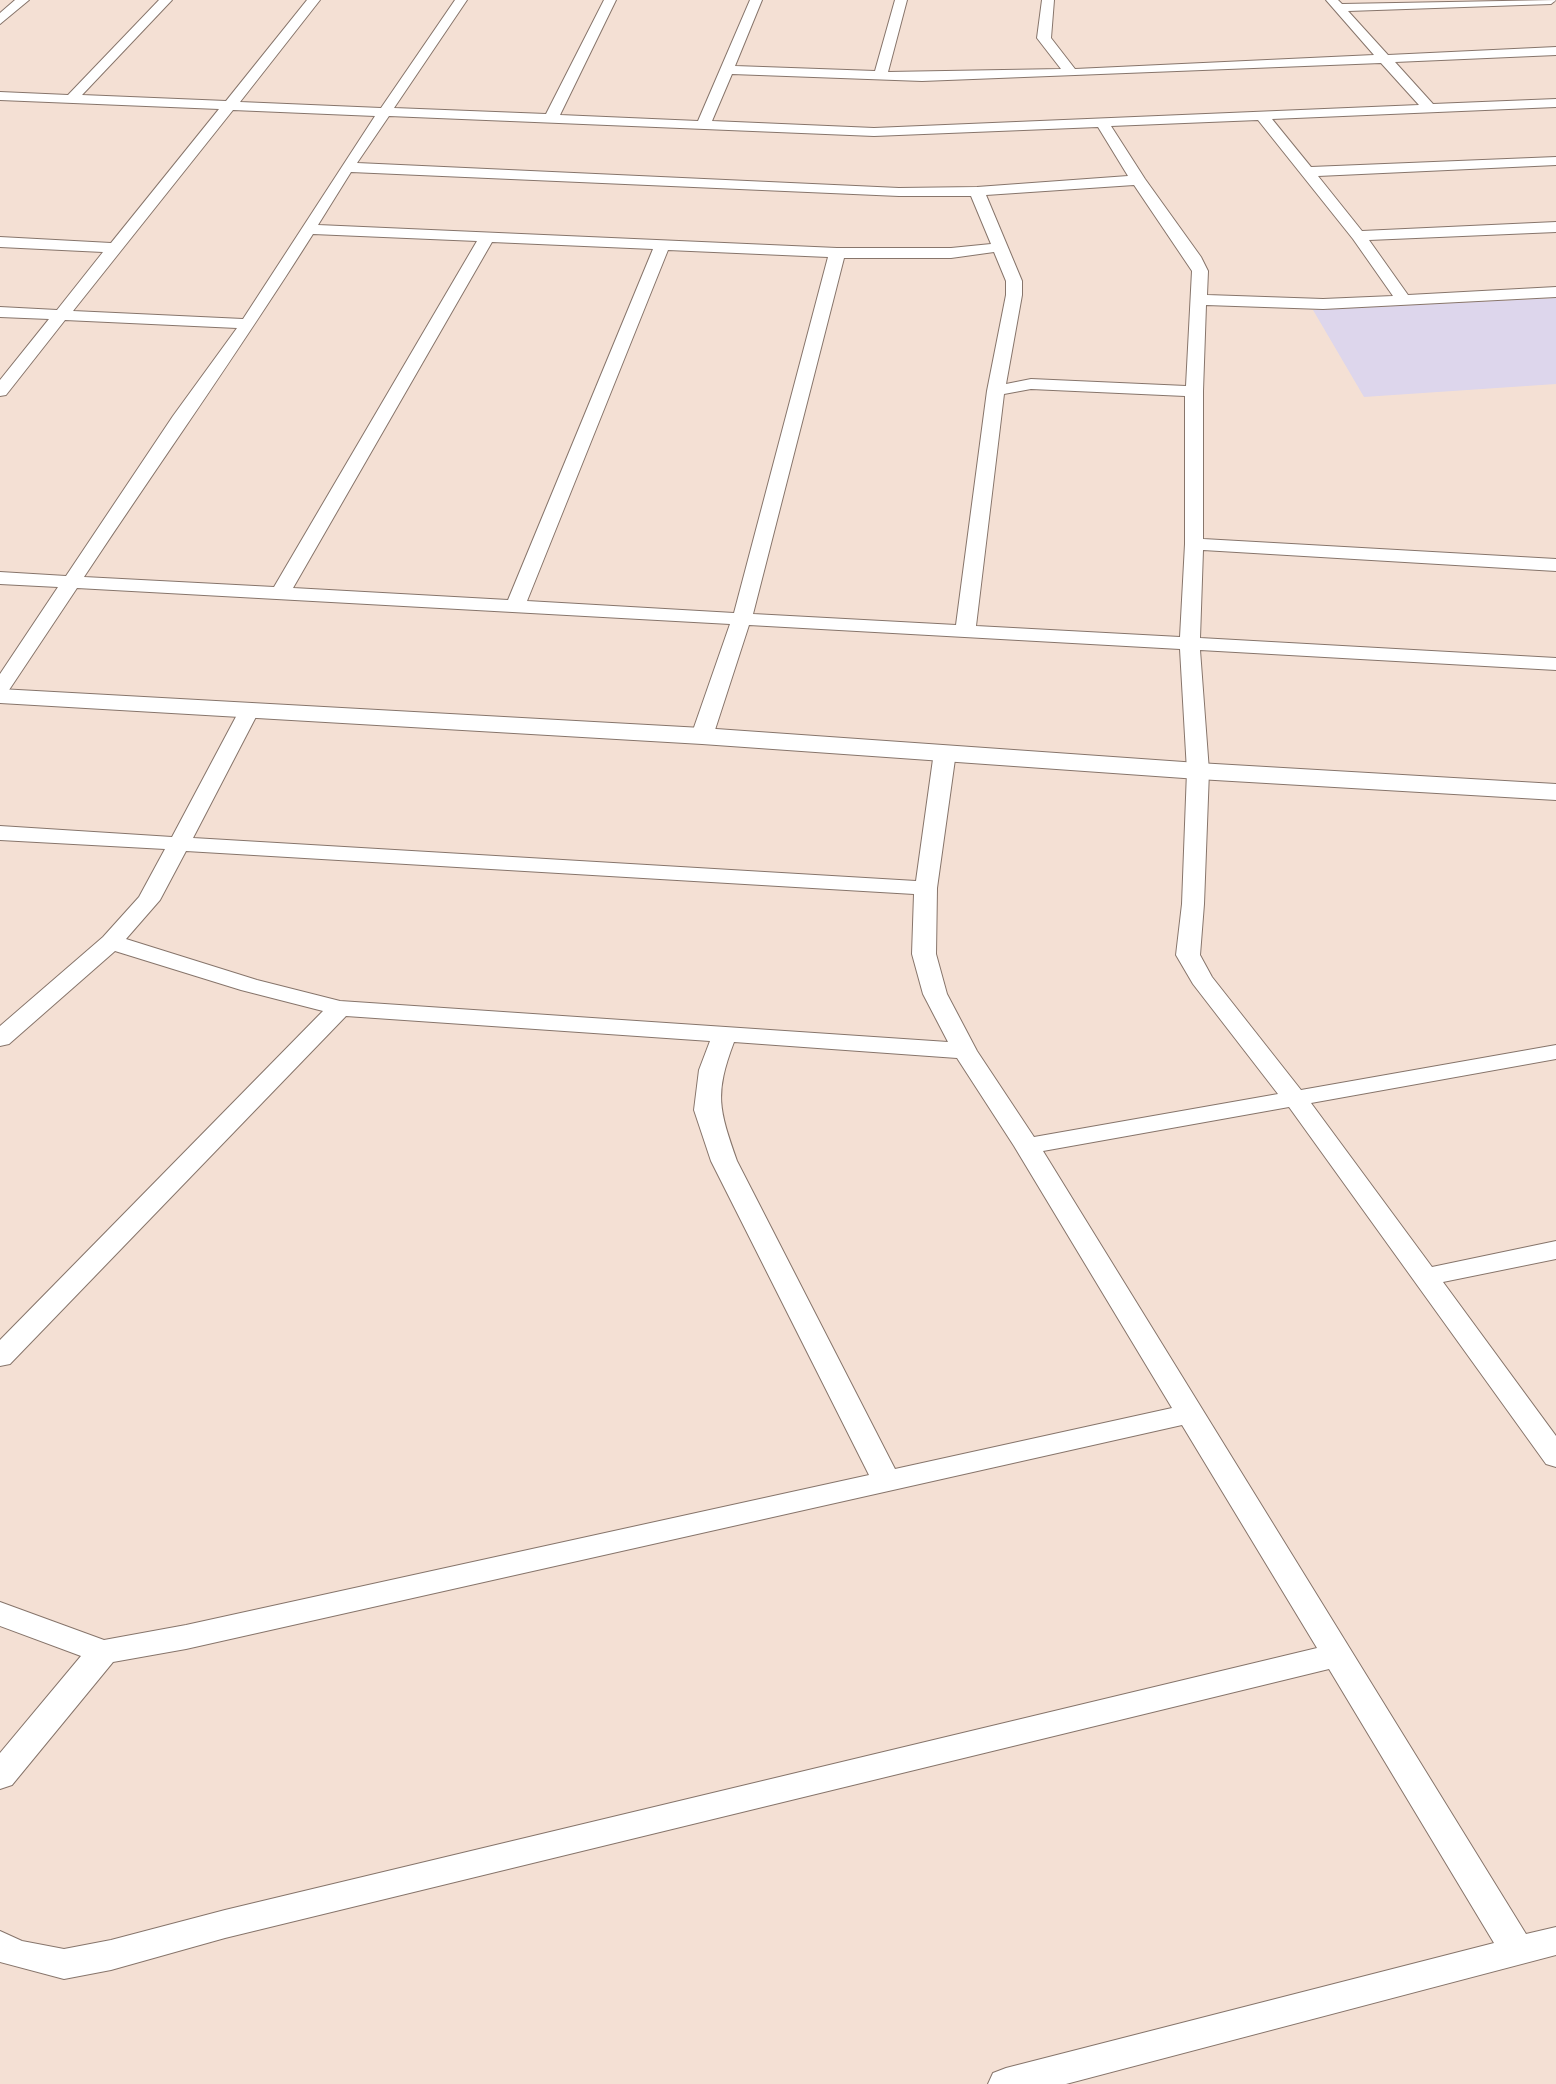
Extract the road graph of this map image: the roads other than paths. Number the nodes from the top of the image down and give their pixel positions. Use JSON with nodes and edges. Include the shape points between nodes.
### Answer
{"nodes":[{"id":1,"x":166,"y":0,"type":"edge"},
{"id":2,"x":314,"y":0,"type":"edge"},
{"id":3,"x":461,"y":0,"type":"edge"},
{"id":4,"x":610,"y":0,"type":"edge"},
{"id":5,"x":755,"y":0,"type":"edge"},
{"id":6,"x":901,"y":0,"type":"edge"},
{"id":7,"x":1048,"y":0,"type":"edge"},
{"id":8,"x":1551,"y":0,"type":"edge"},
{"id":9,"x":19,"y":3,"type":"edge"},
{"id":10,"x":1336,"y":4,"type":"edge"},
{"id":11,"x":0,"y":6,"type":"edge"},
{"id":12,"x":0,"y":20,"type":"edge"},
{"id":13,"x":1556,"y":51,"type":"edge"},
{"id":14,"x":1386,"y":58,"type":"junction"},
{"id":15,"x":727,"y":70,"type":"junction"},
{"id":16,"x":1071,"y":73,"type":"junction"},
{"id":17,"x":880,"y":77,"type":"junction"},
{"id":18,"x":0,"y":96,"type":"edge"},
{"id":19,"x":71,"y":99,"type":"junction"},
{"id":20,"x":1556,"y":103,"type":"edge"},
{"id":21,"x":229,"y":106,"type":"junction"},
{"id":22,"x":1430,"y":108,"type":"junction"},
{"id":23,"x":388,"y":111,"type":"junction"},
{"id":24,"x":1262,"y":116,"type":"junction"},
{"id":25,"x":551,"y":119,"type":"junction"},
{"id":26,"x":704,"y":124,"type":"junction"},
{"id":27,"x":1103,"y":124,"type":"junction"},
{"id":28,"x":1556,"y":161,"type":"edge"},
{"id":29,"x":347,"y":167,"type":"junction"},
{"id":30,"x":1305,"y":172,"type":"junction"},
{"id":31,"x":1138,"y":180,"type":"junction"},
{"id":32,"x":977,"y":191,"type":"junction"},
{"id":33,"x":1556,"y":227,"type":"edge"},
{"id":34,"x":311,"y":229,"type":"junction"},
{"id":35,"x":1357,"y":236,"type":"junction"},
{"id":36,"x":487,"y":237,"type":"junction"},
{"id":37,"x":0,"y":242,"type":"edge"},
{"id":38,"x":663,"y":244,"type":"junction"},
{"id":39,"x":1001,"y":247,"type":"junction"},
{"id":40,"x":116,"y":248,"type":"junction"},
{"id":41,"x":837,"y":253,"type":"junction"},
{"id":42,"x":1556,"y":292,"type":"edge"},
{"id":43,"x":1199,"y":300,"type":"junction"},
{"id":44,"x":1404,"y":300,"type":"junction"},
{"id":45,"x":0,"y":312,"type":"edge"},
{"id":46,"x":64,"y":314,"type":"junction"},
{"id":47,"x":248,"y":324,"type":"junction"},
{"id":48,"x":0,"y":391,"type":"edge"},
{"id":49,"x":996,"y":391,"type":"junction"},
{"id":50,"x":1195,"y":391,"type":"junction"},
{"id":51,"x":1194,"y":544,"type":"junction"},
{"id":52,"x":1556,"y":565,"type":"edge"},
{"id":53,"x":0,"y":578,"type":"edge"},
{"id":54,"x":72,"y":583,"type":"junction"},
{"id":55,"x":281,"y":592,"type":"junction"},
{"id":56,"x":515,"y":607,"type":"junction"},
{"id":57,"x":741,"y":618,"type":"junction"},
{"id":58,"x":965,"y":632,"type":"junction"},
{"id":59,"x":1190,"y":645,"type":"junction"},
{"id":60,"x":1556,"y":664,"type":"edge"},
{"id":61,"x":0,"y":690,"type":"edge"},
{"id":62,"x":0,"y":696,"type":"edge"},
{"id":63,"x":249,"y":711,"type":"junction"},
{"id":64,"x":702,"y":736,"type":"junction"},
{"id":65,"x":945,"y":752,"type":"junction"},
{"id":66,"x":1198,"y":771,"type":"junction"},
{"id":67,"x":1556,"y":792,"type":"edge"},
{"id":68,"x":0,"y":833,"type":"edge"},
{"id":69,"x":179,"y":842,"type":"junction"},
{"id":70,"x":926,"y":888,"type":"junction"},
{"id":71,"x":111,"y":942,"type":"junction"},
{"id":72,"x":340,"y":1008,"type":"junction"},
{"id":73,"x":724,"y":1036,"type":"junction"},
{"id":74,"x":0,"y":1039,"type":"edge"},
{"id":75,"x":965,"y":1051,"type":"junction"},
{"id":76,"x":1556,"y":1052,"type":"edge"},
{"id":77,"x":1294,"y":1097,"type":"junction"},
{"id":78,"x":1027,"y":1146,"type":"junction"},
{"id":79,"x":1556,"y":1250,"type":"edge"},
{"id":80,"x":1424,"y":1277,"type":"junction"},
{"id":81,"x":0,"y":1357,"type":"edge"},
{"id":82,"x":1189,"y":1414,"type":"junction"},
{"id":83,"x":1556,"y":1457,"type":"edge"},
{"id":84,"x":886,"y":1480,"type":"junction"},
{"id":85,"x":0,"y":1614,"type":"edge"},
{"id":86,"x":103,"y":1652,"type":"junction"},
{"id":87,"x":1335,"y":1656,"type":"junction"},
{"id":88,"x":0,"y":1776,"type":"edge"},
{"id":89,"x":1556,"y":1941,"type":"edge"},
{"id":90,"x":0,"y":1946,"type":"edge"},
{"id":91,"x":1518,"y":1952,"type":"junction"},
{"id":92,"x":1006,"y":2084,"type":"edge"}],
"edges":[{"from":1,"to":19,"type":"street"},
{"from":2,"to":21,"type":"street"},
{"from":3,"to":23,"type":"street"},
{"from":4,"to":25,"type":"street"},
{"from":5,"to":15,"type":"street"},
{"from":6,"to":17,"type":"street"},
{"from":7,"to":16,"type":"street","via":[[1044,38]]},
{"from":8,"to":10,"type":"street"},
{"from":9,"to":11,"type":"street"},
{"from":9,"to":12,"type":"street"},
{"from":10,"to":14,"type":"street"},
{"from":13,"to":14,"type":"street"},
{"from":14,"to":16,"type":"street"},
{"from":14,"to":22,"type":"street"},
{"from":15,"to":17,"type":"street"},
{"from":15,"to":26,"type":"street"},
{"from":16,"to":17,"type":"street"},
{"from":18,"to":19,"type":"street"},
{"from":19,"to":21,"type":"street"},
{"from":20,"to":22,"type":"street"},
{"from":21,"to":23,"type":"street"},
{"from":21,"to":40,"type":"street"},
{"from":22,"to":24,"type":"street"},
{"from":23,"to":25,"type":"street"},
{"from":23,"to":29,"type":"street"},
{"from":24,"to":27,"type":"street"},
{"from":24,"to":30,"type":"street"},
{"from":25,"to":26,"type":"street"},
{"from":26,"to":27,"type":"street","via":[[888,132]]},
{"from":27,"to":31,"type":"street"},
{"from":28,"to":30,"type":"street"},
{"from":29,"to":32,"type":"street","via":[[859,191]]},
{"from":29,"to":34,"type":"street"},
{"from":30,"to":35,"type":"street"},
{"from":31,"to":32,"type":"street"},
{"from":31,"to":43,"type":"street","via":[[1197,263]]},
{"from":32,"to":39,"type":"street"},
{"from":33,"to":35,"type":"street"},
{"from":34,"to":36,"type":"street"},
{"from":34,"to":47,"type":"street"},
{"from":35,"to":44,"type":"street"},
{"from":36,"to":38,"type":"street"},
{"from":36,"to":55,"type":"street"},
{"from":37,"to":40,"type":"street"},
{"from":38,"to":41,"type":"street"},
{"from":38,"to":56,"type":"street"},
{"from":39,"to":41,"type":"street","via":[[951,253]]},
{"from":39,"to":49,"type":"street","via":[[1014,281],[1014,295]]},
{"from":40,"to":46,"type":"street"},
{"from":41,"to":57,"type":"street"},
{"from":42,"to":44,"type":"street"},
{"from":43,"to":44,"type":"street","via":[[1296,304]]},
{"from":43,"to":50,"type":"street"},
{"from":45,"to":46,"type":"street"},
{"from":46,"to":47,"type":"street"},
{"from":46,"to":48,"type":"street"},
{"from":47,"to":54,"type":"street"},
{"from":49,"to":50,"type":"street","via":[[1031,384]]},
{"from":49,"to":58,"type":"street"},
{"from":50,"to":51,"type":"street"},
{"from":51,"to":52,"type":"street"},
{"from":51,"to":59,"type":"street"},
{"from":53,"to":54,"type":"street"},
{"from":54,"to":55,"type":"street"},
{"from":54,"to":61,"type":"street"},
{"from":55,"to":56,"type":"street"},
{"from":56,"to":57,"type":"street"},
{"from":57,"to":58,"type":"street"},
{"from":57,"to":64,"type":"street"},
{"from":58,"to":59,"type":"street"},
{"from":59,"to":60,"type":"street"},
{"from":59,"to":66,"type":"street"},
{"from":62,"to":63,"type":"street"},
{"from":63,"to":64,"type":"street"},
{"from":63,"to":69,"type":"street"},
{"from":64,"to":65,"type":"street"},
{"from":65,"to":66,"type":"street"},
{"from":65,"to":70,"type":"street"},
{"from":66,"to":67,"type":"street"},
{"from":66,"to":77,"type":"street","via":[[1188,955],[1201,979]]},
{"from":68,"to":69,"type":"street"},
{"from":69,"to":70,"type":"street"},
{"from":69,"to":71,"type":"street","via":[[149,900]]},
{"from":70,"to":75,"type":"street","via":[[924,954],[935,994]]},
{"from":71,"to":72,"type":"street"},
{"from":71,"to":74,"type":"street"},
{"from":72,"to":73,"type":"street"},
{"from":72,"to":81,"type":"street"},
{"from":73,"to":75,"type":"street"},
{"from":73,"to":84,"type":"street","via":[[711,1070],[707,1110],[724,1161]]},
{"from":75,"to":78,"type":"street"},
{"from":76,"to":77,"type":"street"},
{"from":77,"to":78,"type":"street"},
{"from":77,"to":80,"type":"street"},
{"from":78,"to":82,"type":"street"},
{"from":79,"to":80,"type":"street"},
{"from":80,"to":83,"type":"street"},
{"from":82,"to":84,"type":"street"},
{"from":82,"to":87,"type":"street"},
{"from":84,"to":86,"type":"street"},
{"from":85,"to":86,"type":"street"},
{"from":86,"to":88,"type":"street"},
{"from":87,"to":90,"type":"street","via":[[111,1955],[64,1964]]},
{"from":87,"to":91,"type":"street"},
{"from":89,"to":91,"type":"street"},
{"from":91,"to":92,"type":"street"}]}
